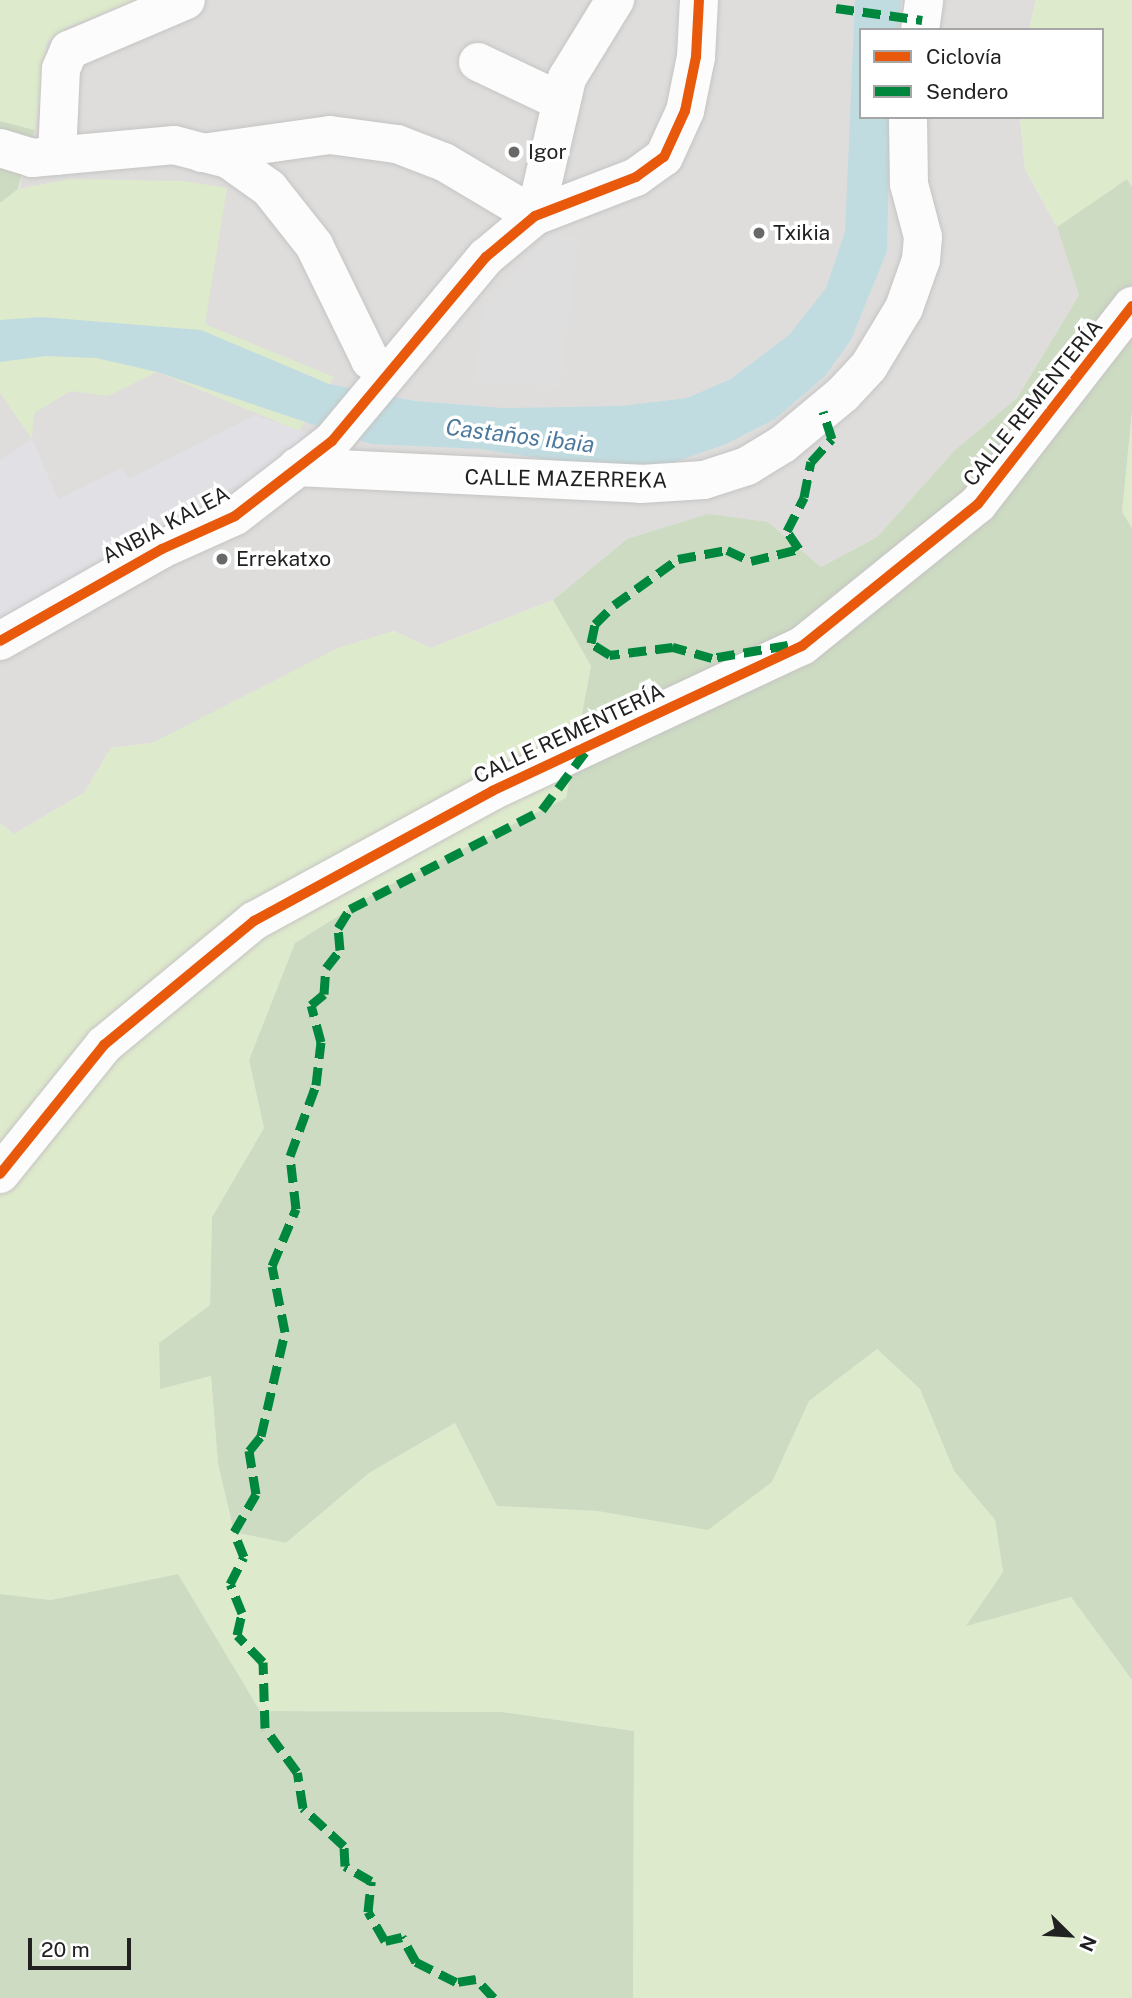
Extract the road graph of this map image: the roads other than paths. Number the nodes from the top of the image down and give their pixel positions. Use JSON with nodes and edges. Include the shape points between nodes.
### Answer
{"nodes":[{"id":1,"x":186,"y":0,"type":"edge"},
{"id":2,"x":615,"y":0,"type":"edge"},
{"id":3,"x":699,"y":0,"type":"edge"},
{"id":4,"x":924,"y":0,"type":"edge"},
{"id":5,"x":920,"y":28,"type":"edge"},
{"id":6,"x":478,"y":62,"type":"dead end"},
{"id":7,"x":560,"y":101,"type":"junction"},
{"id":8,"x":908,"y":119,"type":"edge"},
{"id":9,"x":202,"y":153,"type":"junction"},
{"id":10,"x":29,"y":154,"type":"edge"},
{"id":11,"x":535,"y":216,"type":"junction"},
{"id":12,"x":1132,"y":306,"type":"edge"},
{"id":13,"x":390,"y":369,"type":"junction"},
{"id":14,"x":298,"y":467,"type":"junction"},
{"id":15,"x":0,"y":641,"type":"edge"},
{"id":16,"x":0,"y":1174,"type":"edge"}],
"edges":[{"from":1,"to":10,"type":"street","via":[[69,50]]},
{"from":2,"to":7,"type":"street","via":[[567,78]]},
{"from":3,"to":11,"type":"street","name":"ANBIA KALEA","via":[[696,57],[685,111],[664,157],[636,177]]},
{"from":4,"to":5,"type":"street"},
{"from":6,"to":7,"type":"street"},
{"from":7,"to":11,"type":"street"},
{"from":8,"to":14,"type":"street","name":"CALLE MAZERREKA","via":[[909,184],[923,237],[921,260],[904,308],[869,366],[843,394],[783,444],[747,466],[704,480],[641,484]]},
{"from":9,"to":10,"type":"street","via":[[174,145]]},
{"from":9,"to":11,"type":"street","via":[[330,135],[397,144],[444,162]]},
{"from":9,"to":13,"type":"street","via":[[228,159],[269,188],[314,245],[370,360]]},
{"from":11,"to":13,"type":"street","name":"ANBIA KALEA","via":[[486,257]]},
{"from":12,"to":16,"type":"street","name":"CALLE REMENTERÍA","via":[[978,504],[803,646],[492,791],[254,921],[104,1045]]},
{"from":13,"to":14,"type":"street","name":"ANBIA KALEA","via":[[332,441]]},
{"from":14,"to":15,"type":"street","name":"ANBIA KALEA","via":[[234,516],[162,549]]}]}
